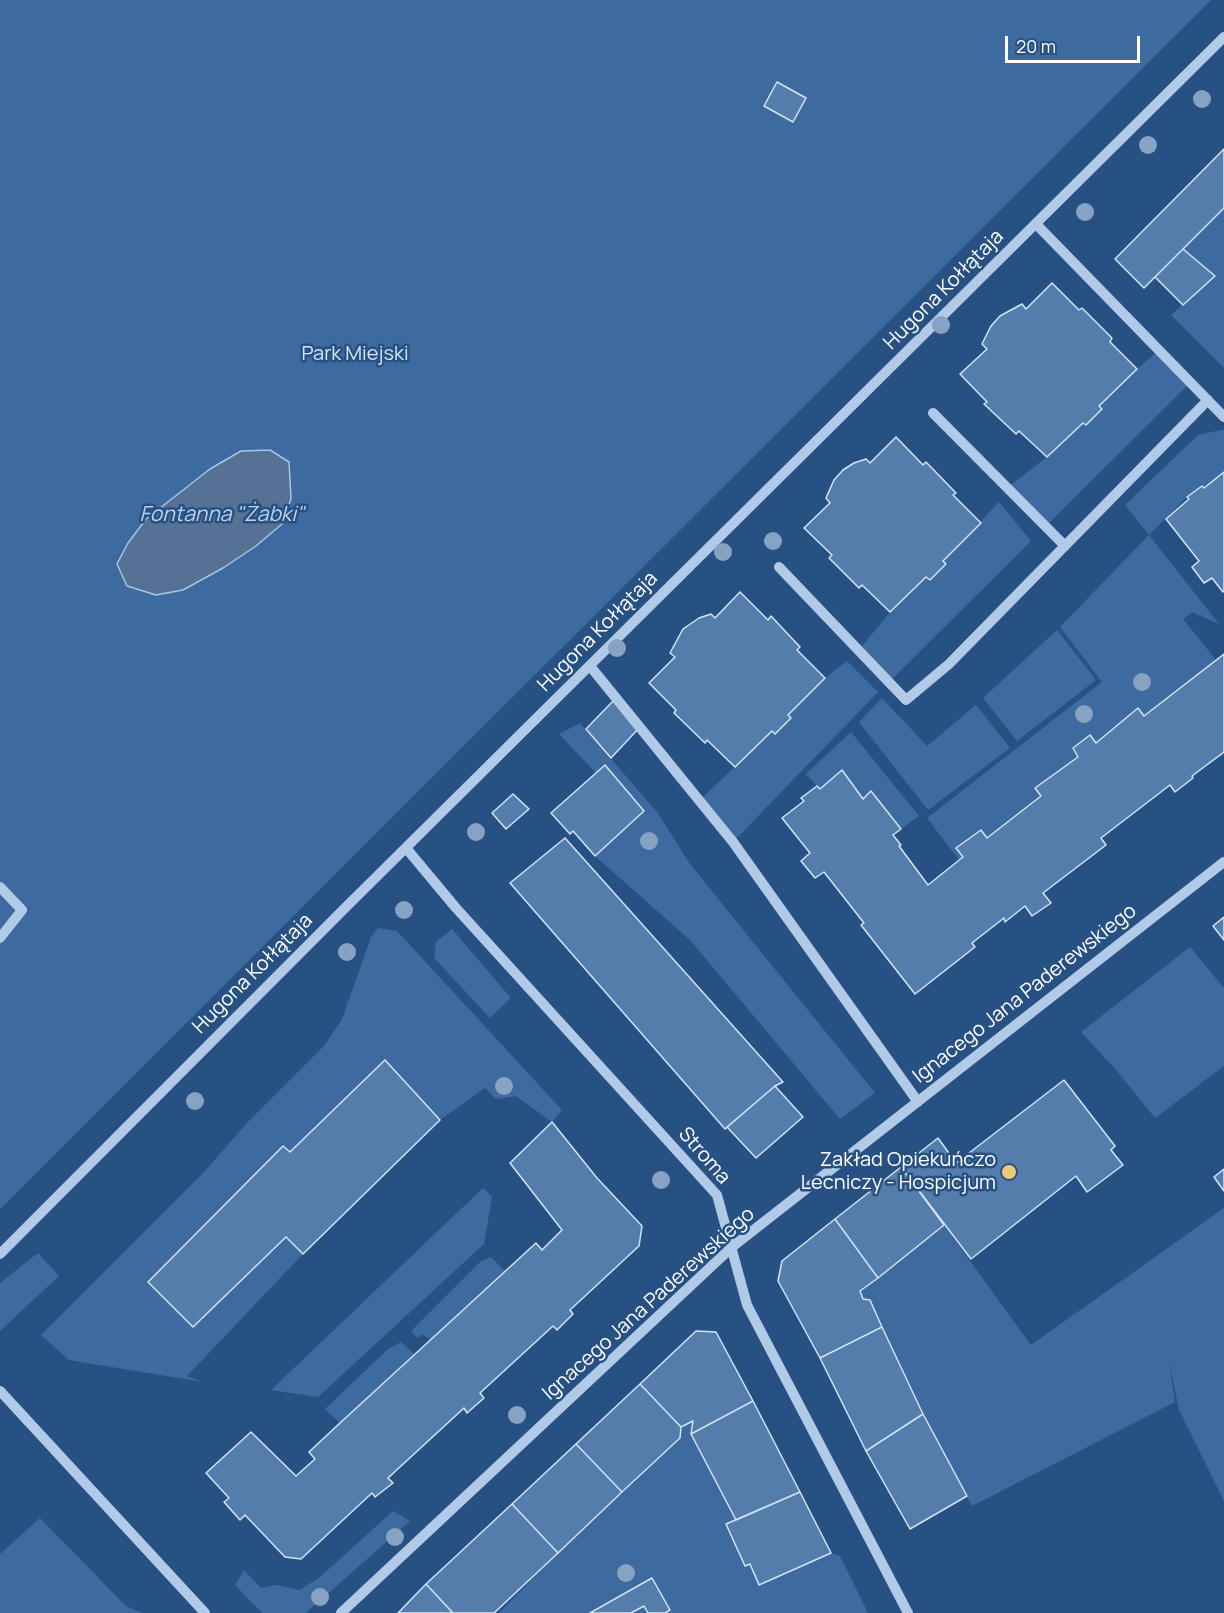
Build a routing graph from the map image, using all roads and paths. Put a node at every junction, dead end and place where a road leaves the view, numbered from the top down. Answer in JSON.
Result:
{"nodes":[{"id":1,"x":1222,"y":44,"type":"edge"},
{"id":2,"x":1036,"y":224,"type":"junction"},
{"id":3,"x":1208,"y":400,"type":"junction"},
{"id":4,"x":933,"y":413,"type":"dead end"},
{"id":5,"x":1224,"y":417,"type":"edge"},
{"id":6,"x":1065,"y":546,"type":"junction"},
{"id":7,"x":779,"y":567,"type":"dead end"},
{"id":8,"x":590,"y":666,"type":"junction"},
{"id":9,"x":406,"y":848,"type":"junction"},
{"id":10,"x":1224,"y":862,"type":"edge"},
{"id":11,"x":0,"y":887,"type":"edge"},
{"id":12,"x":0,"y":938,"type":"edge"},
{"id":13,"x":918,"y":1102,"type":"junction"},
{"id":14,"x":732,"y":1247,"type":"junction"},
{"id":15,"x":0,"y":1254,"type":"edge"},
{"id":16,"x":0,"y":1391,"type":"edge"},
{"id":17,"x":205,"y":1613,"type":"edge"},
{"id":18,"x":341,"y":1613,"type":"edge"},
{"id":19,"x":908,"y":1613,"type":"edge"}],
"edges":[{"from":1,"to":2,"type":"street","name":"Hugona Kołłątaja"},
{"from":2,"to":3,"type":"street"},
{"from":2,"to":8,"type":"street","name":"Hugona Kołłątaja"},
{"from":3,"to":5,"type":"street"},
{"from":3,"to":6,"type":"street"},
{"from":4,"to":6,"type":"street"},
{"from":6,"to":7,"type":"street"},
{"from":8,"to":9,"type":"street","name":"Hugona Kołłątaja"},
{"from":8,"to":13,"type":"street"},
{"from":9,"to":14,"type":"street","name":"Stroma"},
{"from":9,"to":15,"type":"street","name":"Hugona Kołłątaja"},
{"from":10,"to":13,"type":"street","name":"Ignacego Jana Paderewskiego"},
{"from":11,"to":12,"type":"street"},
{"from":13,"to":14,"type":"street","name":"Ignacego Jana Paderewskiego"},
{"from":14,"to":18,"type":"street","name":"Ignacego Jana Paderewskiego"},
{"from":14,"to":19,"type":"street","name":"Stroma"},
{"from":16,"to":17,"type":"street"}]}
